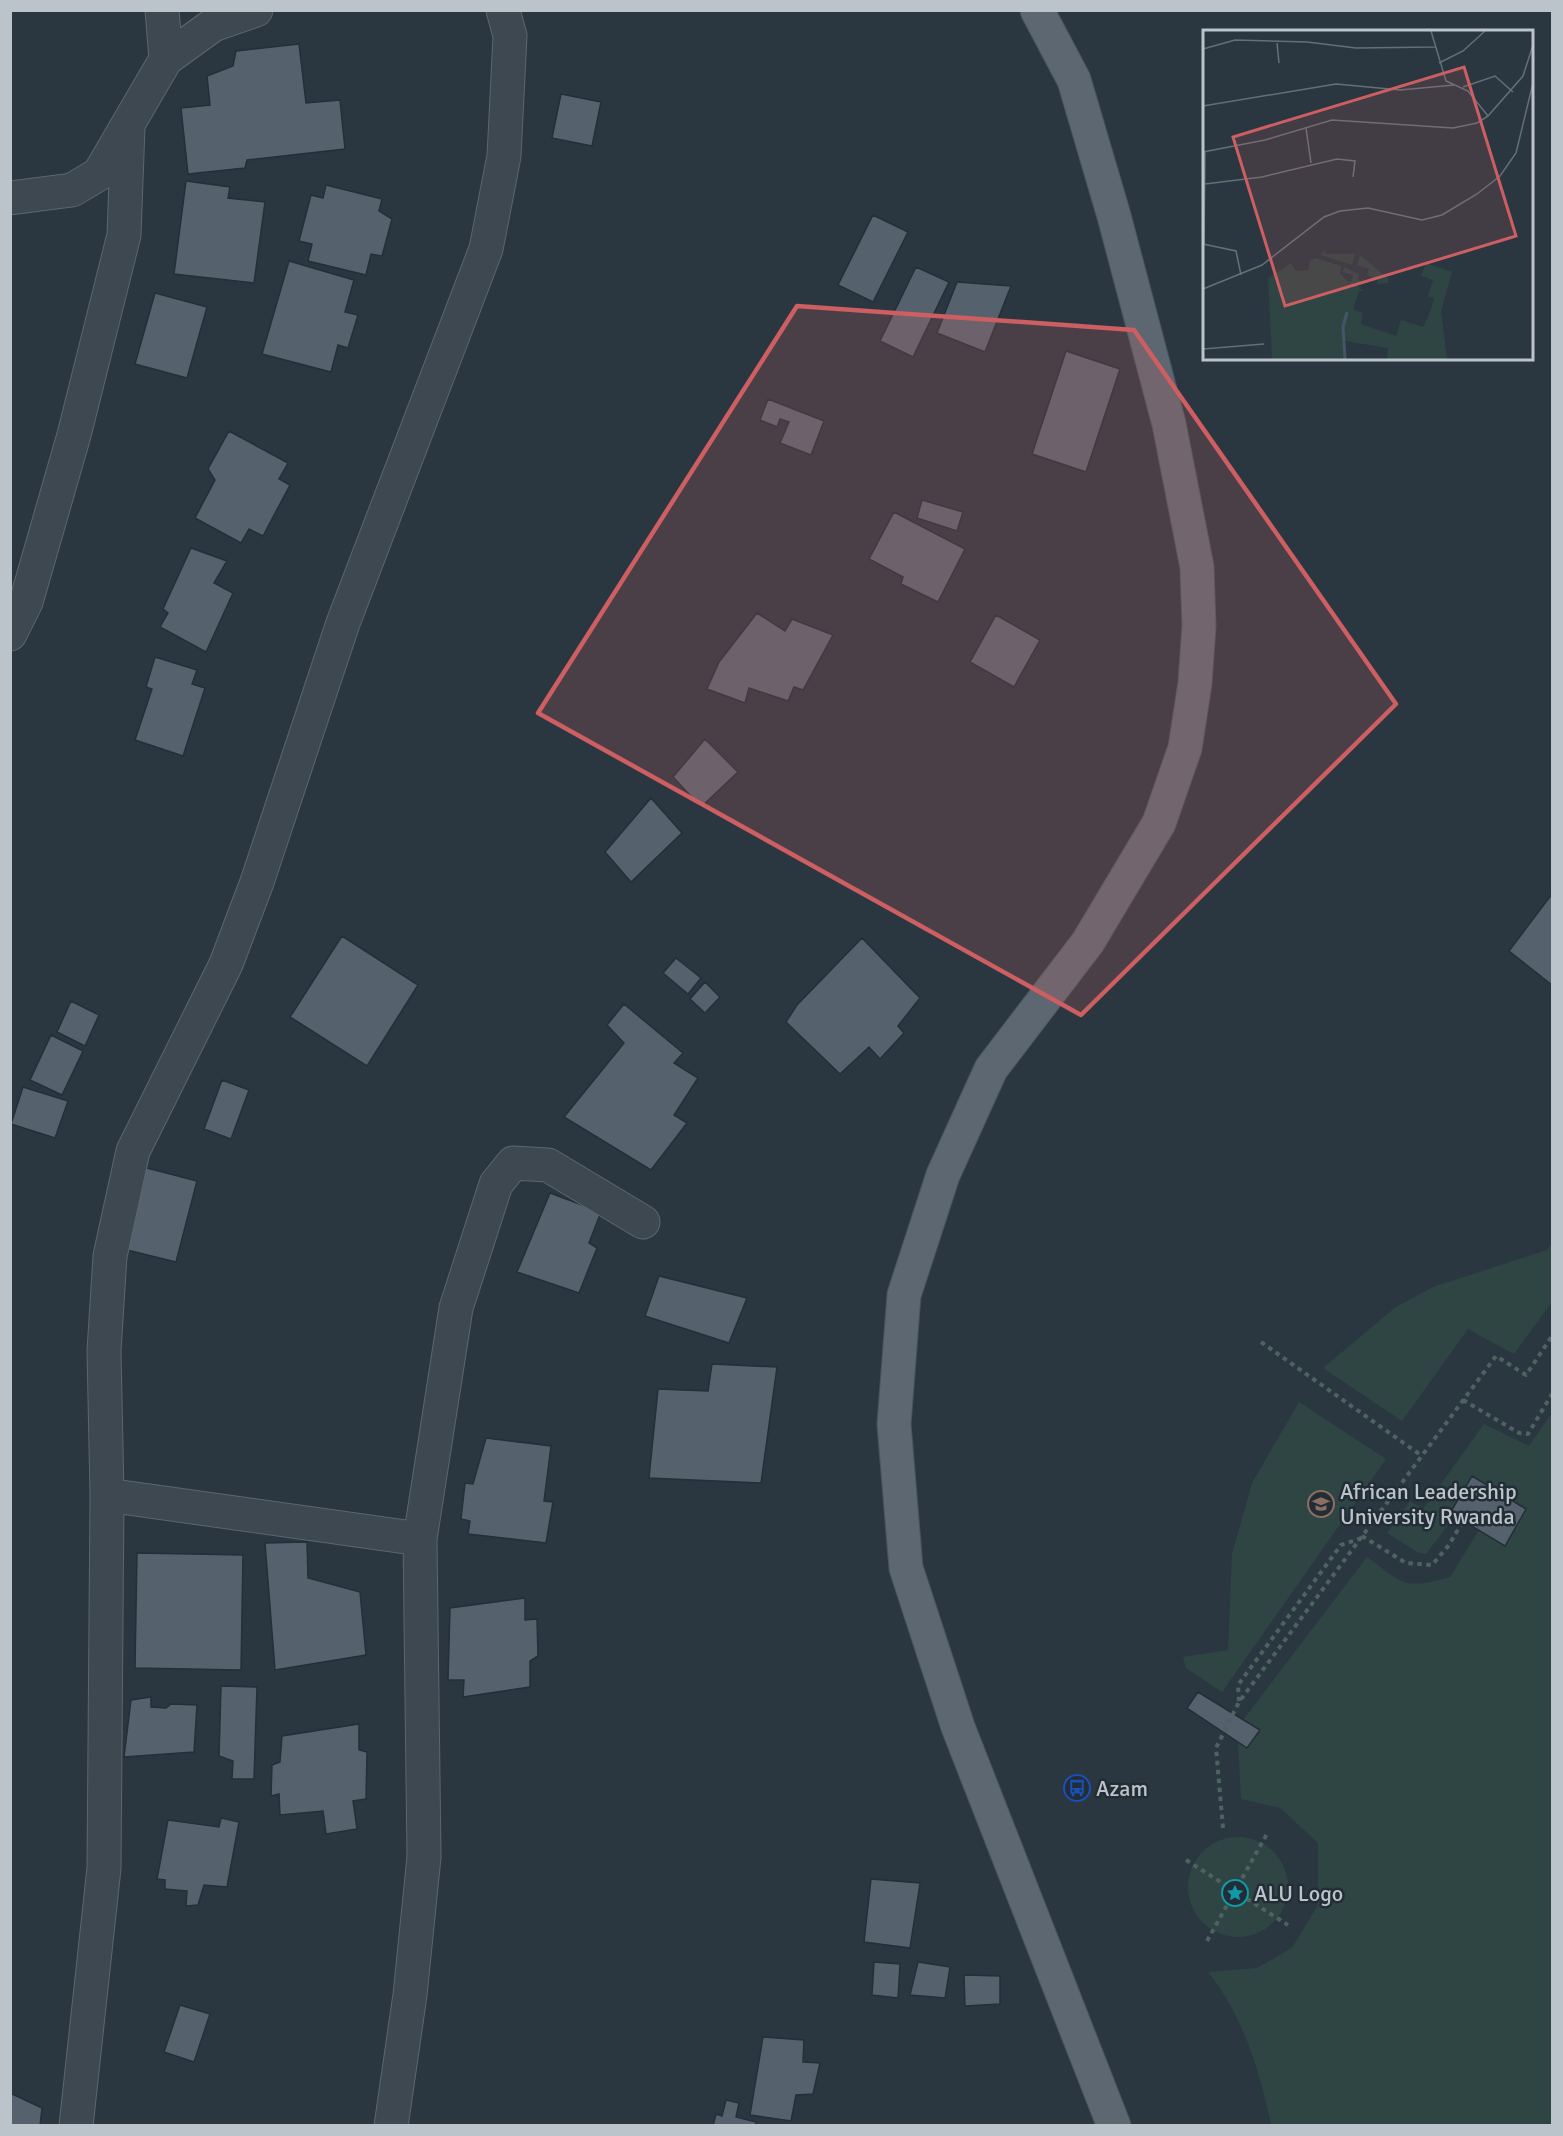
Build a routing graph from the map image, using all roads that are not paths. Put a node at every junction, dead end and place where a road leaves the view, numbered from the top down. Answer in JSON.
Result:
{"nodes":[{"id":1,"x":162,"y":10,"type":"edge"},
{"id":2,"x":256,"y":10,"type":"edge"},
{"id":3,"x":503,"y":10,"type":"edge"},
{"id":4,"x":1037,"y":10,"type":"edge"},
{"id":5,"x":166,"y":59,"type":"junction"},
{"id":6,"x":128,"y":127,"type":"junction"},
{"id":7,"x":10,"y":198,"type":"edge"},
{"id":8,"x":10,"y":634,"type":"edge"},
{"id":9,"x":643,"y":1222,"type":"dead end"},
{"id":10,"x":107,"y":1495,"type":"junction"},
{"id":11,"x":420,"y":1539,"type":"junction"},
{"id":12,"x":76,"y":2126,"type":"edge"},
{"id":13,"x":391,"y":2126,"type":"edge"},
{"id":14,"x":1114,"y":2126,"type":"edge"}],
"edges":[{"from":1,"to":5,"type":"street"},
{"from":2,"to":5,"type":"street"},
{"from":3,"to":10,"type":"street"},
{"from":4,"to":14,"type":"main road"},
{"from":5,"to":6,"type":"street"},
{"from":6,"to":7,"type":"street"},
{"from":6,"to":8,"type":"street"},
{"from":9,"to":11,"type":"street"},
{"from":10,"to":11,"type":"street"},
{"from":10,"to":12,"type":"street"},
{"from":11,"to":13,"type":"street"}]}
